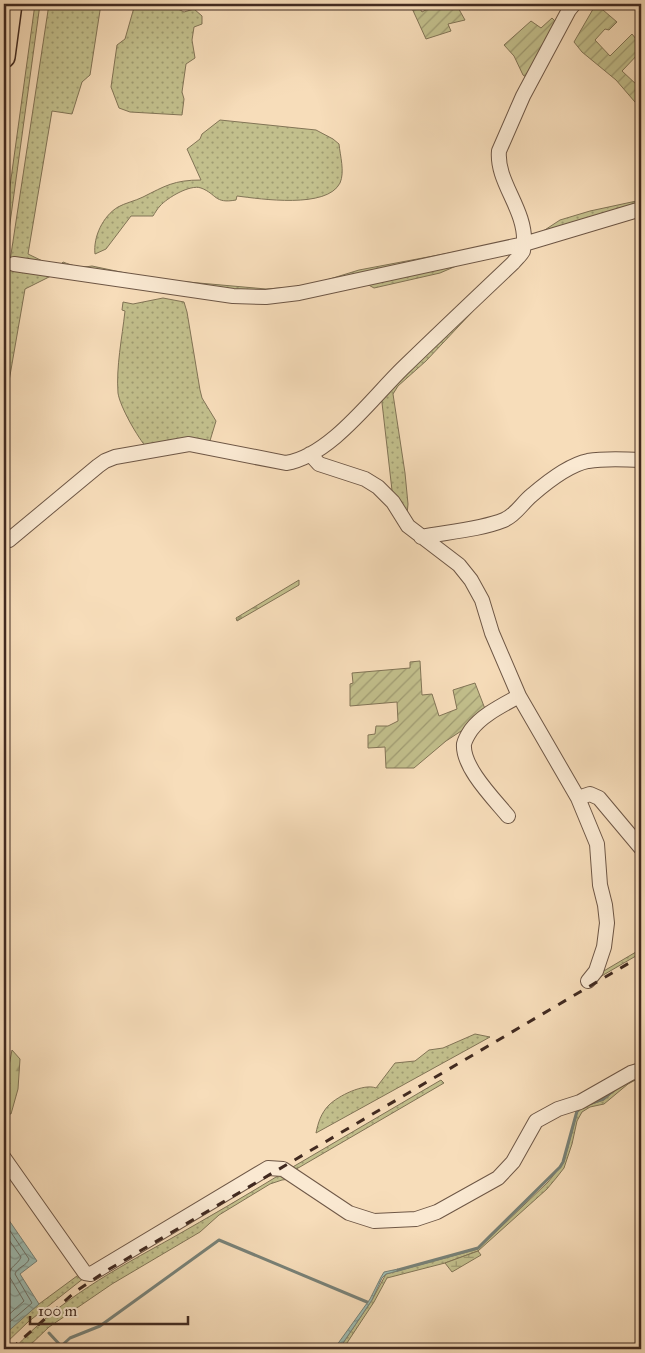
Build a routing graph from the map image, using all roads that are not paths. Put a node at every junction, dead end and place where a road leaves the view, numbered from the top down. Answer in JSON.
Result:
{"nodes":[{"id":1,"x":11,"y":4,"type":"edge"},
{"id":2,"x":574,"y":4,"type":"edge"},
{"id":3,"x":4,"y":58,"type":"edge"},
{"id":4,"x":641,"y":209,"type":"edge"},
{"id":5,"x":524,"y":244,"type":"junction"},
{"id":6,"x":14,"y":264,"type":"dead end"},
{"id":7,"x":310,"y":454,"type":"junction"},
{"id":8,"x":641,"y":460,"type":"edge"},
{"id":9,"x":421,"y":536,"type":"junction"},
{"id":10,"x":9,"y":540,"type":"dead end"},
{"id":11,"x":519,"y":696,"type":"junction"},
{"id":12,"x":578,"y":798,"type":"junction"},
{"id":13,"x":508,"y":816,"type":"dead end"},
{"id":14,"x":641,"y":848,"type":"edge"},
{"id":15,"x":588,"y":981,"type":"dead end"},
{"id":16,"x":641,"y":1070,"type":"edge"},
{"id":17,"x":4,"y":1158,"type":"edge"}],
"edges":[{"from":1,"to":3,"type":"highway"},
{"from":2,"to":5,"type":"street"},
{"from":4,"to":5,"type":"street"},
{"from":5,"to":6,"type":"street"},
{"from":5,"to":7,"type":"street"},
{"from":7,"to":9,"type":"street"},
{"from":7,"to":10,"type":"street"},
{"from":8,"to":9,"type":"street"},
{"from":9,"to":11,"type":"street"},
{"from":11,"to":12,"type":"street"},
{"from":11,"to":13,"type":"street"},
{"from":12,"to":14,"type":"street"},
{"from":12,"to":15,"type":"street"},
{"from":16,"to":17,"type":"street"}]}
